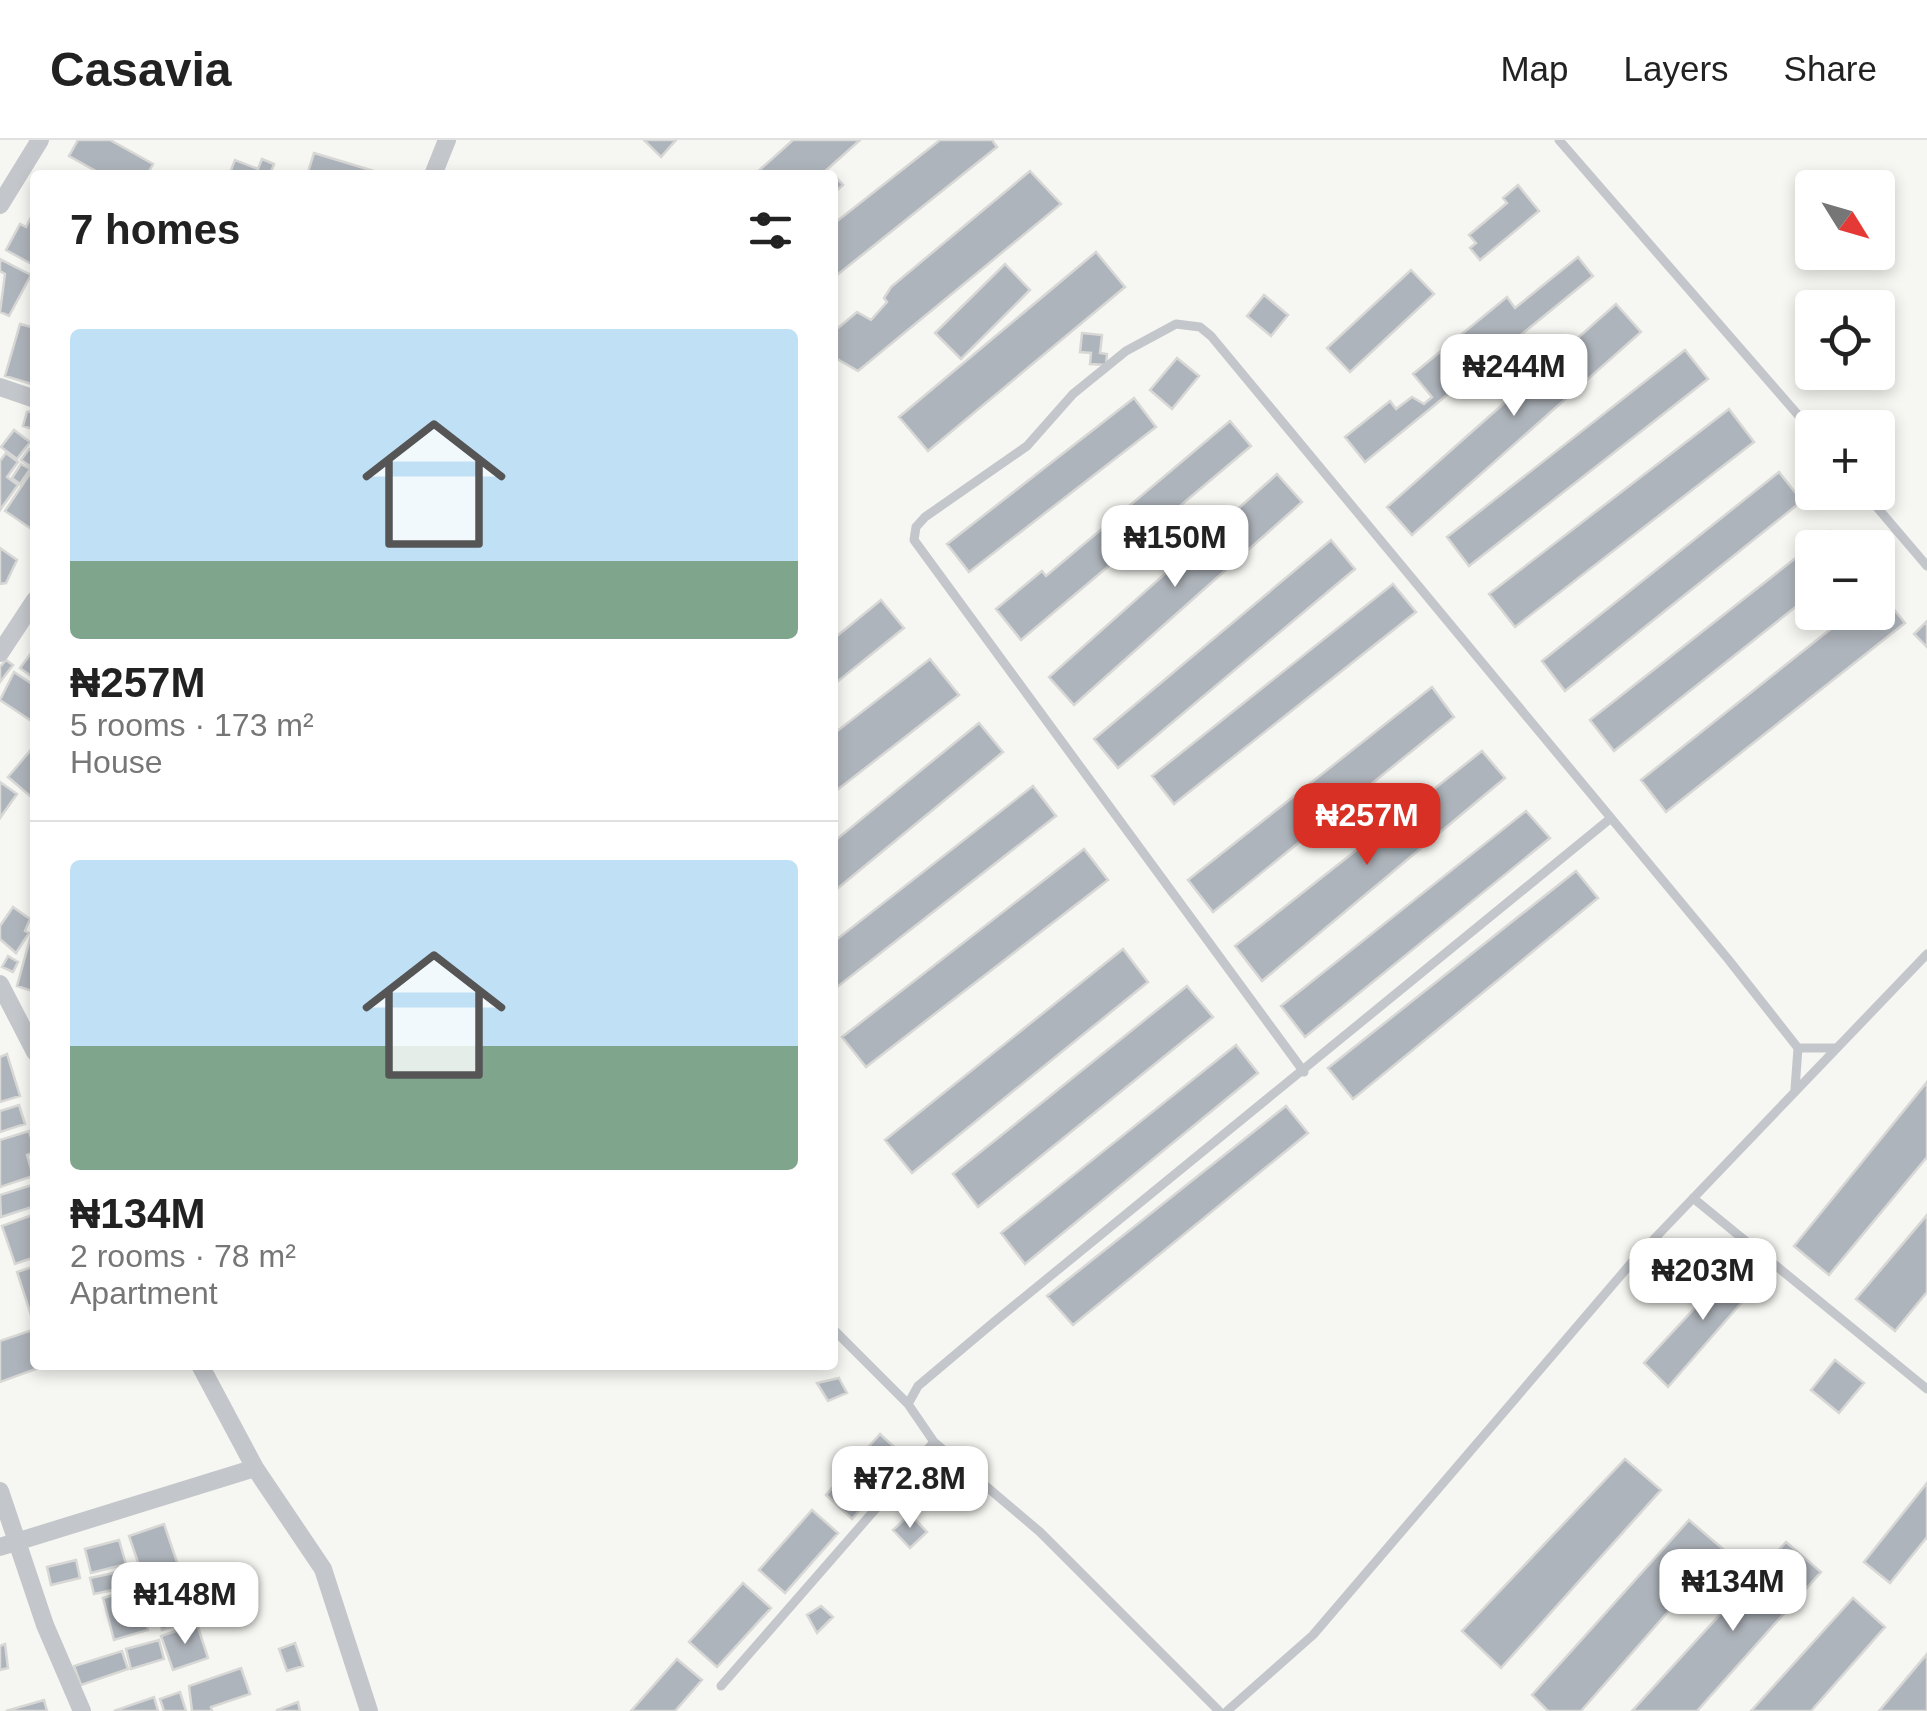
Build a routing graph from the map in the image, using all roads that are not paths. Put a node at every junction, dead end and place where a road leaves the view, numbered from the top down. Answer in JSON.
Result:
{"nodes":[{"id":1,"x":40,"y":140,"type":"edge"},
{"id":2,"x":447,"y":140,"type":"edge"},
{"id":3,"x":1559,"y":140,"type":"edge"},
{"id":4,"x":435,"y":170,"type":"edge"},
{"id":5,"x":0,"y":205,"type":"edge"},
{"id":6,"x":0,"y":388,"type":"edge"},
{"id":7,"x":30,"y":397,"type":"edge"},
{"id":8,"x":1795,"y":412,"type":"edge"},
{"id":9,"x":1879,"y":510,"type":"edge"},
{"id":10,"x":1927,"y":566,"type":"edge"},
{"id":11,"x":30,"y":608,"type":"edge"},
{"id":12,"x":0,"y":653,"type":"edge"},
{"id":13,"x":1612,"y":818,"type":"junction"},
{"id":14,"x":1927,"y":954,"type":"edge"},
{"id":15,"x":0,"y":984,"type":"edge"},
{"id":16,"x":30,"y":1042,"type":"edge"},
{"id":17,"x":1798,"y":1048,"type":"junction"},
{"id":18,"x":1836,"y":1048,"type":"junction"},
{"id":19,"x":1304,"y":1072,"type":"junction"},
{"id":20,"x":1796,"y":1089,"type":"junction"},
{"id":21,"x":1692,"y":1198,"type":"junction"},
{"id":22,"x":838,"y":1334,"type":"edge"},
{"id":23,"x":203,"y":1370,"type":"edge"},
{"id":24,"x":1927,"y":1390,"type":"edge"},
{"id":25,"x":908,"y":1404,"type":"junction"},
{"id":26,"x":934,"y":1442,"type":"junction"},
{"id":27,"x":255,"y":1468,"type":"junction"},
{"id":28,"x":0,"y":1490,"type":"edge"},
{"id":29,"x":8,"y":1545,"type":"edge"},
{"id":30,"x":722,"y":1686,"type":"dead end"},
{"id":31,"x":82,"y":1711,"type":"edge"},
{"id":32,"x":369,"y":1711,"type":"edge"},
{"id":33,"x":1219,"y":1711,"type":"edge"},
{"id":34,"x":1227,"y":1711,"type":"edge"}],
"edges":[{"from":1,"to":5,"type":"street"},
{"from":2,"to":4,"type":"street"},
{"from":3,"to":8,"type":"lane"},
{"from":6,"to":7,"type":"street"},
{"from":9,"to":10,"type":"lane"},
{"from":11,"to":12,"type":"street"},
{"from":13,"to":17,"type":"lane"},
{"from":13,"to":19,"type":"lane"},
{"from":13,"to":19,"type":"lane"},
{"from":14,"to":18,"type":"lane"},
{"from":15,"to":16,"type":"street"},
{"from":17,"to":18,"type":"lane"},
{"from":17,"to":20,"type":"lane"},
{"from":18,"to":20,"type":"lane"},
{"from":19,"to":25,"type":"lane"},
{"from":20,"to":21,"type":"lane"},
{"from":21,"to":24,"type":"lane"},
{"from":21,"to":34,"type":"lane"},
{"from":22,"to":25,"type":"lane"},
{"from":23,"to":27,"type":"street"},
{"from":25,"to":26,"type":"lane"},
{"from":26,"to":30,"type":"lane"},
{"from":26,"to":33,"type":"lane"},
{"from":27,"to":29,"type":"street"},
{"from":27,"to":32,"type":"street"},
{"from":28,"to":29,"type":"street"},
{"from":29,"to":31,"type":"street"}]}
